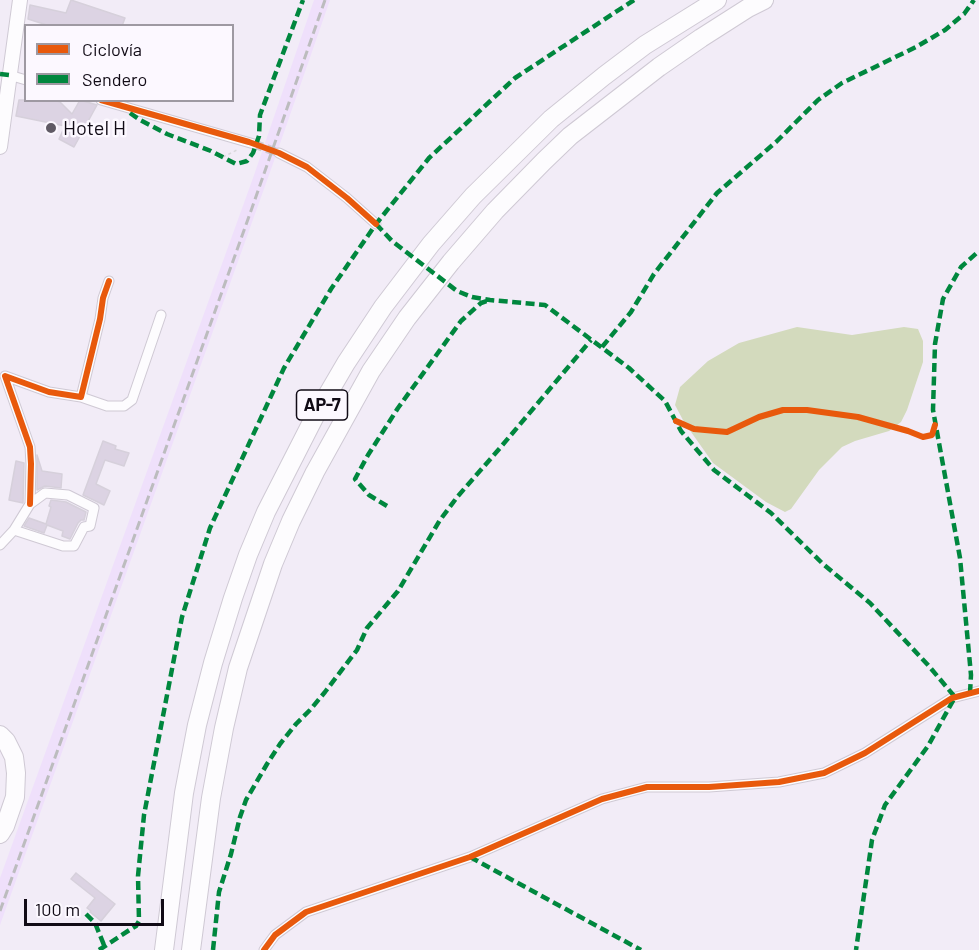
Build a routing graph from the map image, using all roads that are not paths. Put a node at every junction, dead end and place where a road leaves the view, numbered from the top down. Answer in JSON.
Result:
{"nodes":[{"id":1,"x":20,"y":0,"type":"edge"},
{"id":2,"x":717,"y":0,"type":"edge"},
{"id":3,"x":764,"y":0,"type":"edge"},
{"id":4,"x":9,"y":75,"type":"junction"},
{"id":5,"x":24,"y":79,"type":"edge"},
{"id":6,"x":108,"y":102,"type":"edge"},
{"id":7,"x":249,"y":145,"type":"tunnel mouth"},
{"id":8,"x":0,"y":147,"type":"edge"},
{"id":9,"x":279,"y":153,"type":"tunnel mouth"},
{"id":10,"x":376,"y":224,"type":"dead end"},
{"id":11,"x":109,"y":281,"type":"dead end"},
{"id":12,"x":161,"y":315,"type":"dead end"},
{"id":13,"x":81,"y":397,"type":"junction"},
{"id":14,"x":30,"y":504,"type":"junction"},
{"id":15,"x":14,"y":530,"type":"junction"},
{"id":16,"x":0,"y":545,"type":"edge"},
{"id":17,"x":979,"y":691,"type":"edge"},
{"id":18,"x":0,"y":735,"type":"edge"},
{"id":19,"x":0,"y":746,"type":"edge"},
{"id":20,"x":16,"y":773,"type":"junction"},
{"id":21,"x":0,"y":834,"type":"edge"},
{"id":22,"x":164,"y":950,"type":"edge"},
{"id":23,"x":191,"y":950,"type":"edge"},
{"id":24,"x":264,"y":950,"type":"edge"}],
"edges":[{"from":1,"to":4,"type":"main road"},
{"from":2,"to":22,"type":"highway","number":"AP-7"},
{"from":3,"to":23,"type":"highway","number":"AP-7"},
{"from":4,"to":5,"type":"street"},
{"from":4,"to":8,"type":"main road"},
{"from":6,"to":7,"type":"street"},
{"from":9,"to":10,"type":"street"},
{"from":11,"to":13,"type":"street"},
{"from":12,"to":13,"type":"street"},
{"from":13,"to":14,"type":"street"},
{"from":14,"to":15,"type":"street"},
{"from":14,"to":15,"type":"street"},
{"from":15,"to":16,"type":"street"},
{"from":17,"to":24,"type":"street"},
{"from":18,"to":20,"type":"highway"},
{"from":19,"to":20,"type":"highway"},
{"from":20,"to":21,"type":"highway"}]}
